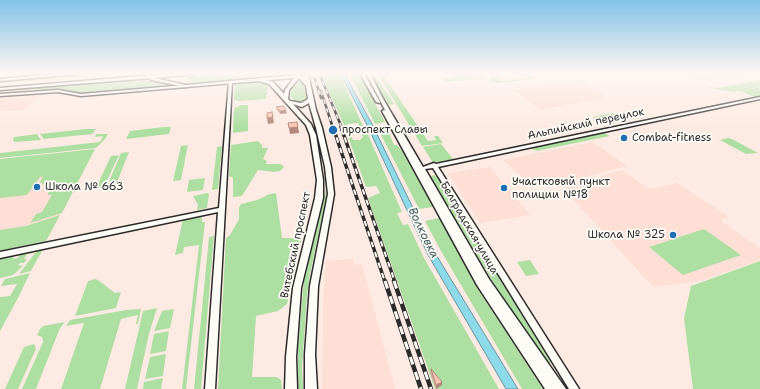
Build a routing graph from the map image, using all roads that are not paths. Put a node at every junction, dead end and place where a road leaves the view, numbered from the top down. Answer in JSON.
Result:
{"nodes":[{"id":1,"x":56,"y":91,"type":"edge"},
{"id":2,"x":59,"y":91,"type":"edge"},
{"id":3,"x":115,"y":91,"type":"edge"},
{"id":4,"x":229,"y":91,"type":"edge"},
{"id":5,"x":279,"y":91,"type":"edge"},
{"id":6,"x":287,"y":91,"type":"edge"},
{"id":7,"x":309,"y":91,"type":"edge"},
{"id":8,"x":372,"y":91,"type":"edge"},
{"id":9,"x":377,"y":91,"type":"edge"},
{"id":10,"x":0,"y":95,"type":"edge"},
{"id":11,"x":760,"y":98,"type":"edge"},
{"id":12,"x":287,"y":99,"type":"junction"},
{"id":13,"x":311,"y":100,"type":"junction"},
{"id":14,"x":434,"y":166,"type":"junction"},
{"id":15,"x":419,"y":169,"type":"junction"},
{"id":16,"x":222,"y":209,"type":"junction"},
{"id":17,"x":0,"y":254,"type":"edge"},
{"id":18,"x":210,"y":389,"type":"edge"},
{"id":19,"x":291,"y":389,"type":"edge"},
{"id":20,"x":311,"y":389,"type":"edge"},
{"id":21,"x":550,"y":389,"type":"edge"},
{"id":22,"x":561,"y":389,"type":"edge"},
{"id":23,"x":574,"y":389,"type":"edge"}],
"edges":[{"from":1,"to":10,"type":"street"},
{"from":2,"to":3,"type":"street"},
{"from":4,"to":16,"type":"street"},
{"from":5,"to":12,"type":"main road","name":"Витебский проспект"},
{"from":6,"to":12,"type":"main road"},
{"from":7,"to":13,"type":"main road"},
{"from":8,"to":15,"type":"street","name":"Белградская улица"},
{"from":9,"to":15,"type":"street","name":"Белградская улица"},
{"from":11,"to":14,"type":"street","name":"Альпийский переулок"},
{"from":12,"to":13,"type":"main road"},
{"from":12,"to":19,"type":"main road","name":"Витебский проспект"},
{"from":13,"to":20,"type":"main road"},
{"from":14,"to":15,"type":"street","name":"Альпийский переулок"},
{"from":14,"to":23,"type":"street"},
{"from":15,"to":21,"type":"street","name":"Белградская улица"},
{"from":15,"to":22,"type":"street","name":"Белградская улица"},
{"from":16,"to":17,"type":"street"},
{"from":16,"to":18,"type":"street"}]}
